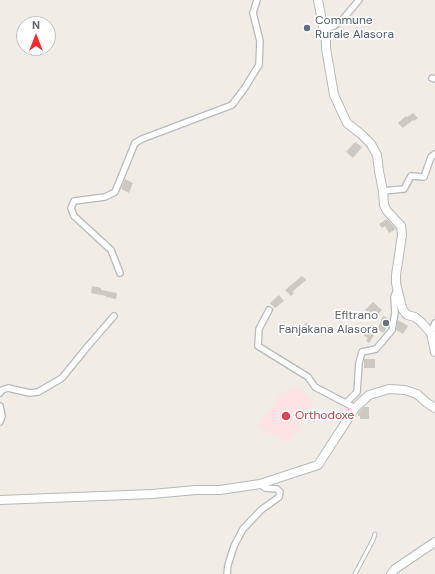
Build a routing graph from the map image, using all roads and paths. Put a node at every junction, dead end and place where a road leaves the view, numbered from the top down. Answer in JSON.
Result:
{"nodes":[{"id":1,"x":257,"y":0,"type":"edge"},
{"id":2,"x":318,"y":0,"type":"edge"},
{"id":3,"x":359,"y":0,"type":"edge"},
{"id":4,"x":324,"y":29,"type":"junction"},
{"id":5,"x":435,"y":154,"type":"edge"},
{"id":6,"x":383,"y":191,"type":"junction"},
{"id":7,"x":120,"y":273,"type":"dead end"},
{"id":8,"x":397,"y":289,"type":"junction"},
{"id":9,"x":269,"y":310,"type":"dead end"},
{"id":10,"x":114,"y":316,"type":"dead end"},
{"id":11,"x":435,"y":323,"type":"edge"},
{"id":12,"x":431,"y":333,"type":"junction"},
{"id":13,"x":435,"y":352,"type":"edge"},
{"id":14,"x":0,"y":393,"type":"edge"},
{"id":15,"x":346,"y":403,"type":"junction"},
{"id":16,"x":0,"y":406,"type":"edge"},
{"id":17,"x":355,"y":408,"type":"junction"},
{"id":18,"x":435,"y":408,"type":"edge"},
{"id":19,"x":0,"y":422,"type":"edge"},
{"id":20,"x":260,"y":484,"type":"junction"},
{"id":21,"x":0,"y":500,"type":"edge"},
{"id":22,"x":375,"y":534,"type":"dead end"},
{"id":23,"x":435,"y":542,"type":"edge"},
{"id":24,"x":228,"y":574,"type":"edge"},
{"id":25,"x":355,"y":574,"type":"edge"},
{"id":26,"x":391,"y":574,"type":"edge"}],
"edges":[{"from":1,"to":7,"type":"street"},
{"from":2,"to":4,"type":"street"},
{"from":3,"to":4,"type":"street"},
{"from":4,"to":6,"type":"street"},
{"from":5,"to":6,"type":"street"},
{"from":6,"to":8,"type":"street"},
{"from":8,"to":12,"type":"street"},
{"from":8,"to":15,"type":"street"},
{"from":9,"to":15,"type":"street"},
{"from":10,"to":14,"type":"street"},
{"from":11,"to":12,"type":"street"},
{"from":12,"to":13,"type":"street"},
{"from":15,"to":17,"type":"street"},
{"from":16,"to":19,"type":"street"},
{"from":17,"to":18,"type":"street"},
{"from":17,"to":20,"type":"street"},
{"from":20,"to":21,"type":"street"},
{"from":20,"to":24,"type":"street"},
{"from":22,"to":25,"type":"lane"},
{"from":23,"to":26,"type":"street"}]}
